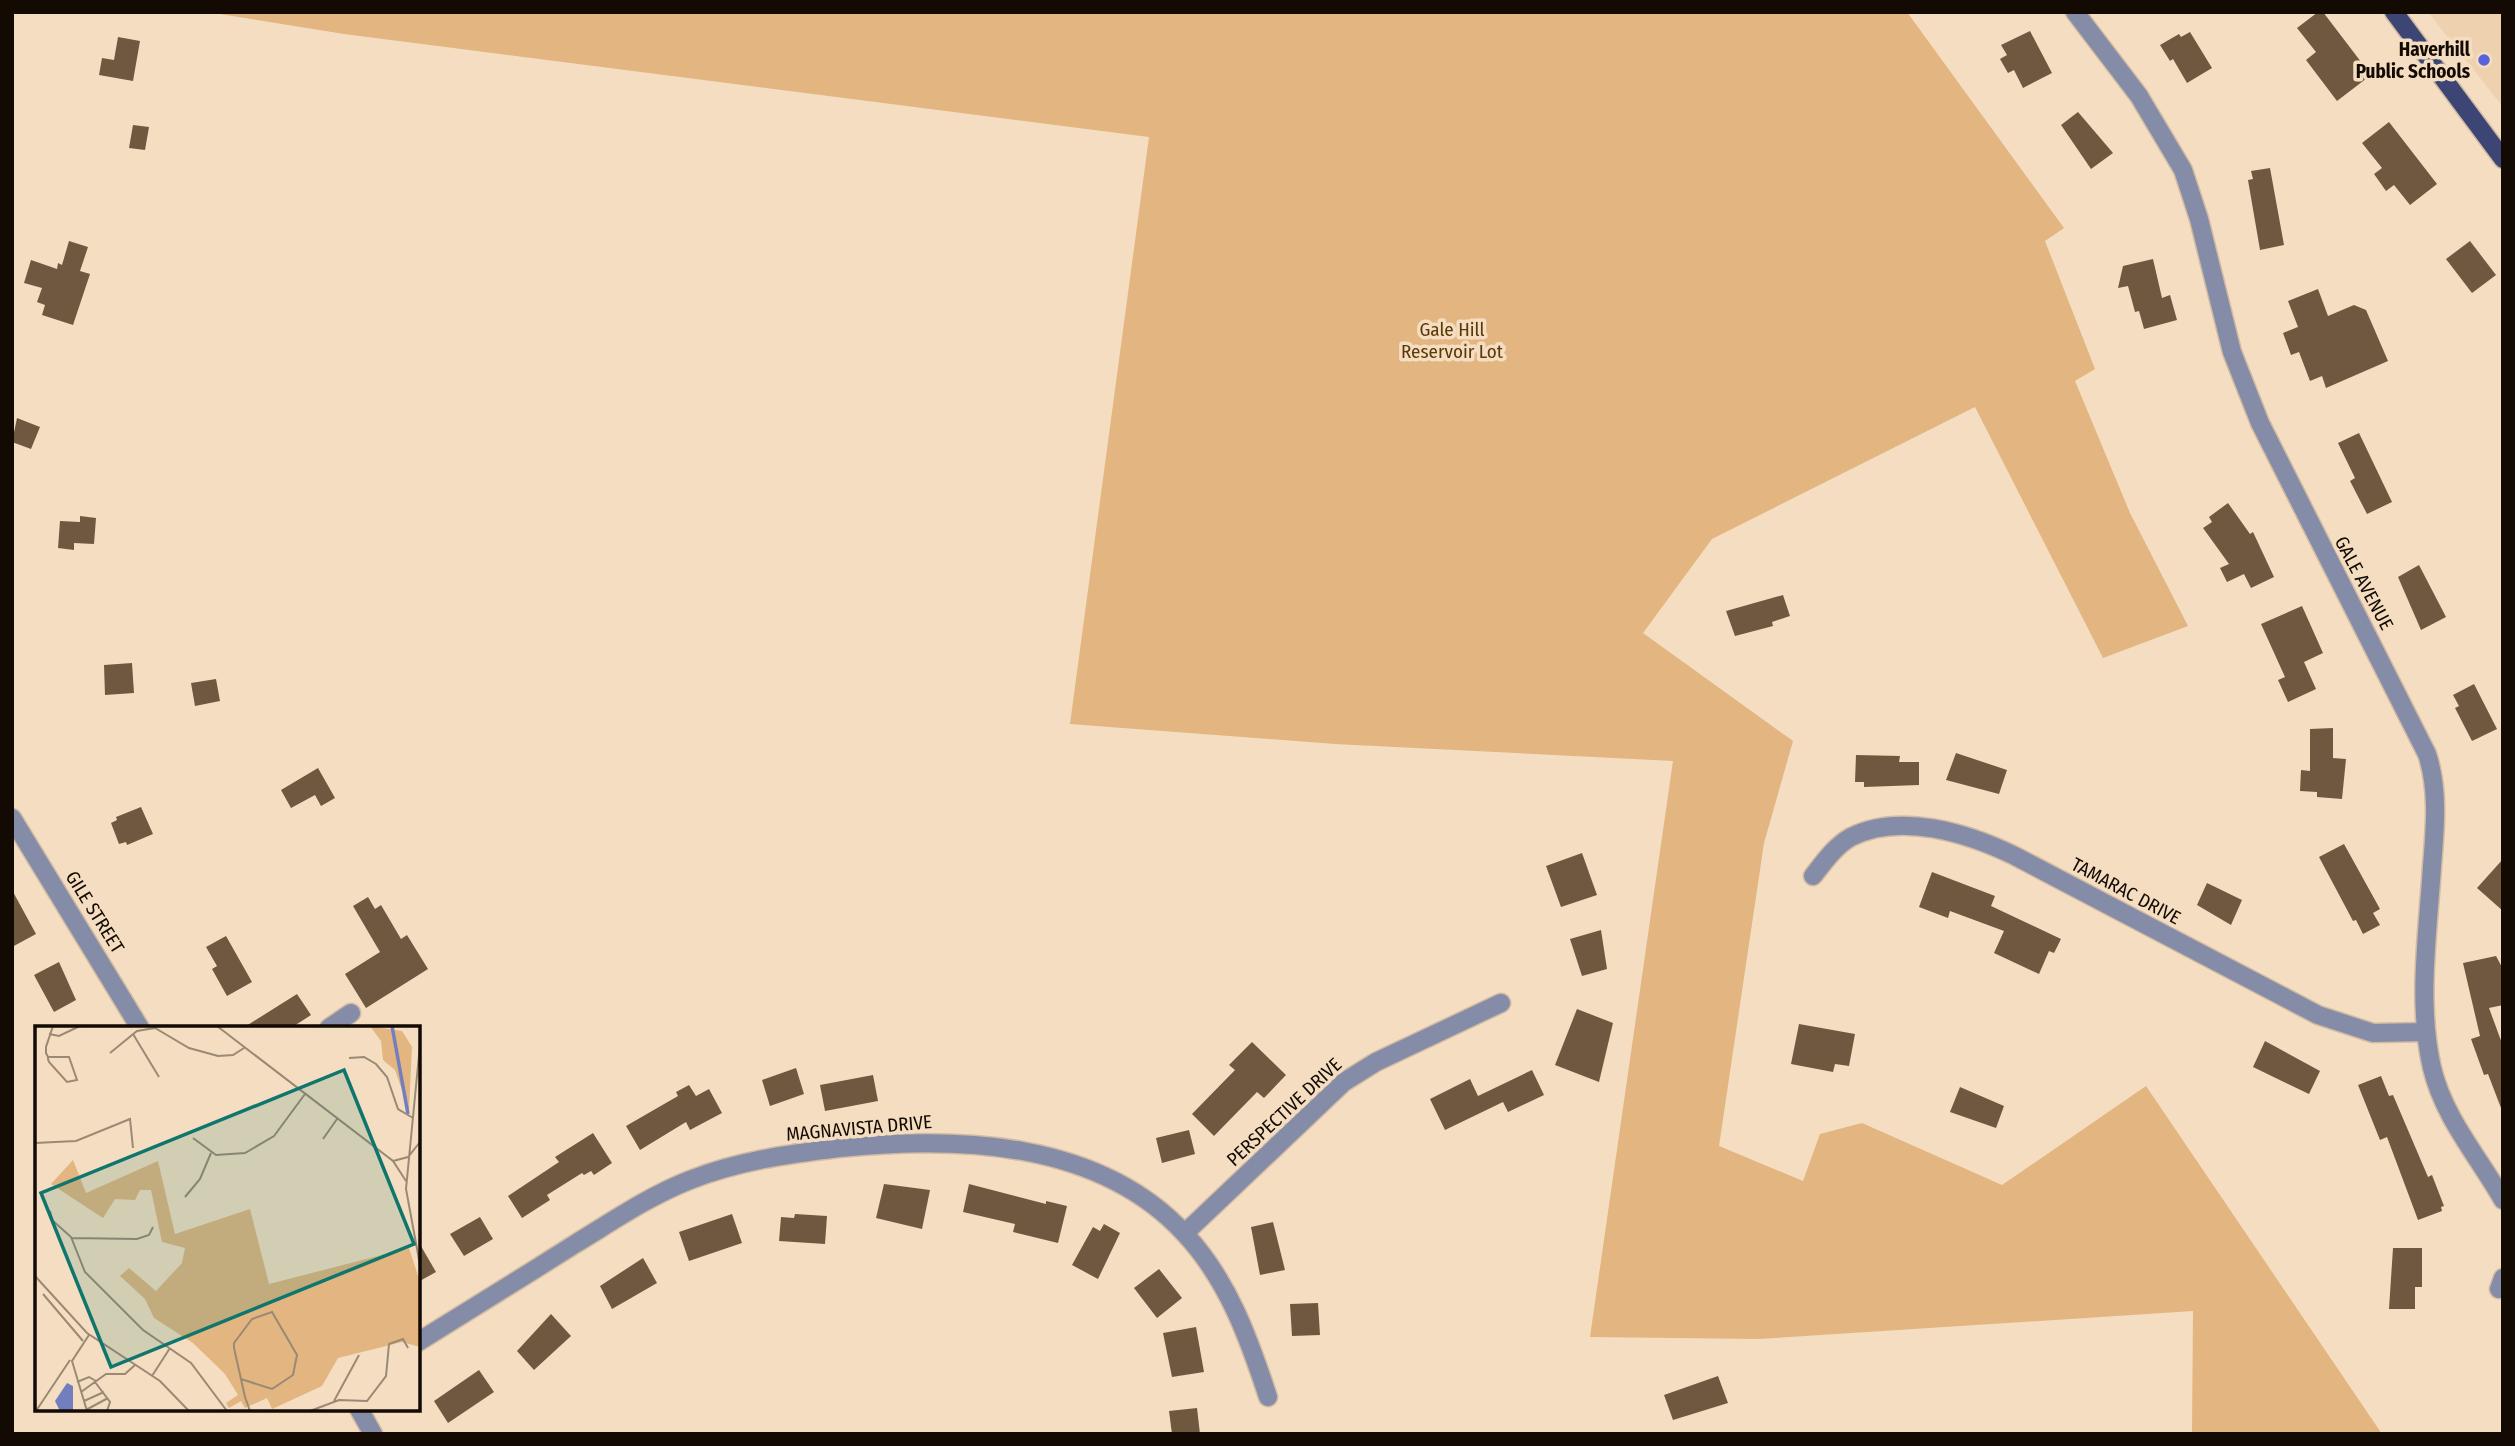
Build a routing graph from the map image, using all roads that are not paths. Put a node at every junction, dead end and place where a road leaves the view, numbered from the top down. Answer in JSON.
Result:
{"nodes":[{"id":1,"x":2075,"y":12,"type":"edge"},
{"id":2,"x":2394,"y":12,"type":"edge"},
{"id":3,"x":2503,"y":159,"type":"edge"},
{"id":4,"x":12,"y":818,"type":"edge"},
{"id":5,"x":1813,"y":876,"type":"dead end"},
{"id":6,"x":1501,"y":1003,"type":"dead end"},
{"id":7,"x":351,"y":1013,"type":"dead end"},
{"id":8,"x":140,"y":1026,"type":"edge"},
{"id":9,"x":332,"y":1026,"type":"edge"},
{"id":10,"x":2426,"y":1032,"type":"junction"},
{"id":11,"x":2503,"y":1200,"type":"edge"},
{"id":12,"x":1185,"y":1233,"type":"junction"},
{"id":13,"x":420,"y":1341,"type":"edge"},
{"id":14,"x":1268,"y":1397,"type":"dead end"},
{"id":15,"x":360,"y":1411,"type":"edge"},
{"id":16,"x":373,"y":1434,"type":"edge"}],
"edges":[{"from":1,"to":10,"type":"street","name":"GALE AVENUE"},
{"from":2,"to":3,"type":"main road"},
{"from":4,"to":8,"type":"street","name":"GILE STREET"},
{"from":5,"to":10,"type":"street","name":"TAMARAC DRIVE"},
{"from":6,"to":12,"type":"street","name":"PERSPECTIVE DRIVE"},
{"from":7,"to":9,"type":"street"},
{"from":10,"to":11,"type":"street","name":"GALE AVENUE"},
{"from":12,"to":13,"type":"street","name":"MAGNAVISTA DRIVE"},
{"from":12,"to":14,"type":"street","name":"MAGNAVISTA DRIVE"},
{"from":15,"to":16,"type":"street"}]}
